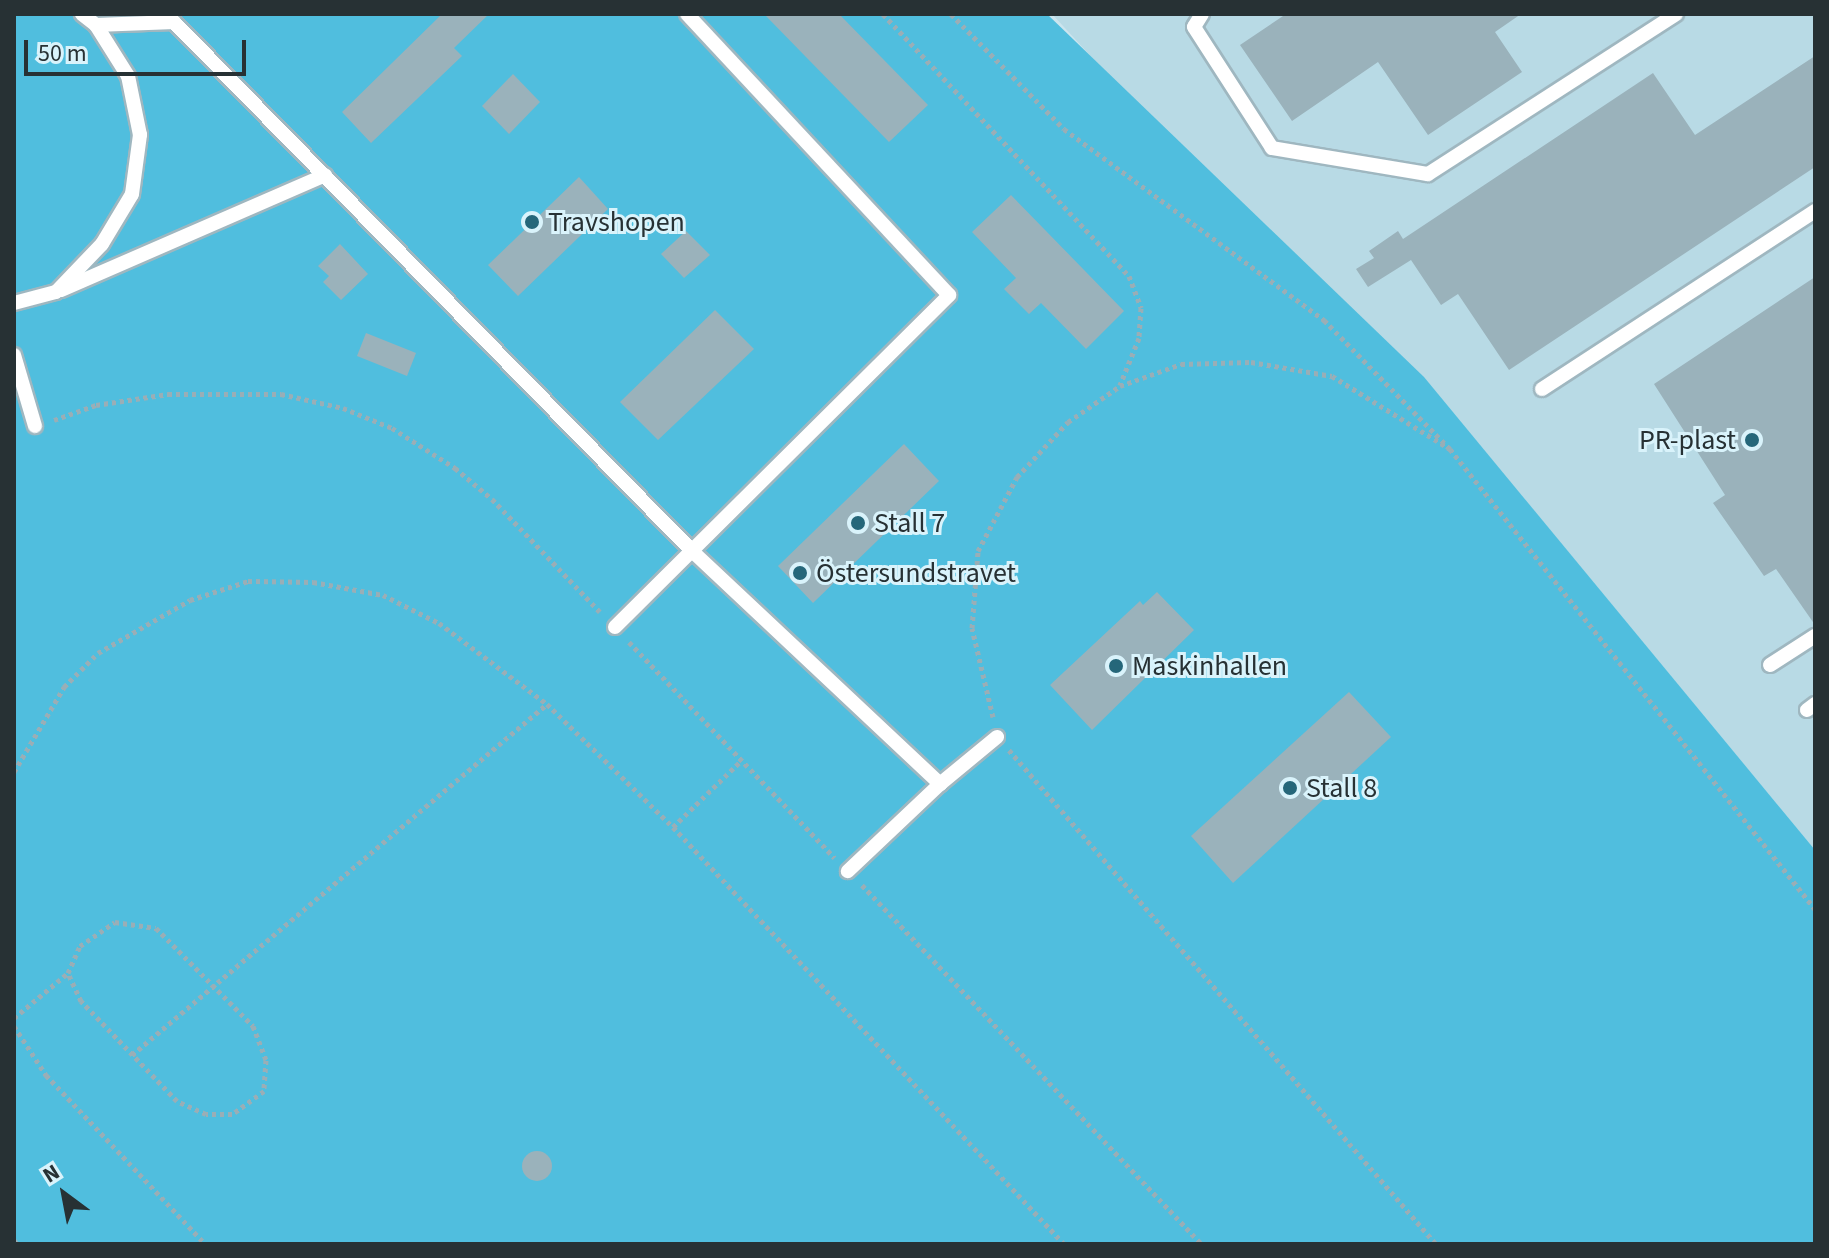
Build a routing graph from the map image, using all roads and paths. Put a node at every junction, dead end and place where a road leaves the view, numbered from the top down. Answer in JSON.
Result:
{"nodes":[{"id":1,"x":82,"y":14,"type":"edge"},
{"id":2,"x":687,"y":14,"type":"edge"},
{"id":3,"x":883,"y":14,"type":"edge"},
{"id":4,"x":951,"y":14,"type":"edge"},
{"id":5,"x":1202,"y":14,"type":"edge"},
{"id":6,"x":1676,"y":14,"type":"edge"},
{"id":7,"x":170,"y":18,"type":"edge"},
{"id":8,"x":96,"y":25,"type":"junction"},
{"id":9,"x":325,"y":175,"type":"junction"},
{"id":10,"x":1815,"y":211,"type":"edge"},
{"id":11,"x":56,"y":292,"type":"junction"},
{"id":12,"x":14,"y":303,"type":"edge"},
{"id":13,"x":14,"y":355,"type":"edge"},
{"id":14,"x":1120,"y":386,"type":"junction"},
{"id":15,"x":1542,"y":389,"type":"dead end"},
{"id":16,"x":35,"y":426,"type":"joint"},
{"id":17,"x":1450,"y":449,"type":"junction"},
{"id":18,"x":691,"y":550,"type":"junction"},
{"id":19,"x":615,"y":627,"type":"junction"},
{"id":20,"x":1815,"y":636,"type":"edge"},
{"id":21,"x":1770,"y":665,"type":"dead end"},
{"id":22,"x":547,"y":704,"type":"junction"},
{"id":23,"x":997,"y":737,"type":"junction"},
{"id":24,"x":742,"y":760,"type":"junction"},
{"id":25,"x":14,"y":772,"type":"edge"},
{"id":26,"x":940,"y":784,"type":"junction"},
{"id":27,"x":673,"y":827,"type":"junction"},
{"id":28,"x":848,"y":871,"type":"junction"},
{"id":29,"x":1815,"y":909,"type":"edge"},
{"id":30,"x":68,"y":973,"type":"junction"},
{"id":31,"x":214,"y":986,"type":"junction"},
{"id":32,"x":14,"y":1018,"type":"edge"},
{"id":33,"x":14,"y":1026,"type":"edge"},
{"id":34,"x":132,"y":1055,"type":"junction"},
{"id":35,"x":205,"y":1244,"type":"edge"},
{"id":36,"x":1064,"y":1244,"type":"edge"},
{"id":37,"x":1201,"y":1244,"type":"edge"},
{"id":38,"x":1436,"y":1244,"type":"edge"}],
"edges":[{"from":1,"to":8,"type":"lane"},
{"from":2,"to":18,"type":"lane"},
{"from":3,"to":14,"type":"path"},
{"from":4,"to":17,"type":"path"},
{"from":5,"to":6,"type":"lane"},
{"from":7,"to":8,"type":"lane"},
{"from":7,"to":9,"type":"lane"},
{"from":8,"to":11,"type":"lane"},
{"from":9,"to":11,"type":"lane"},
{"from":9,"to":18,"type":"lane"},
{"from":10,"to":15,"type":"lane"},
{"from":11,"to":12,"type":"lane"},
{"from":13,"to":16,"type":"lane"},
{"from":14,"to":17,"type":"path"},
{"from":14,"to":23,"type":"path"},
{"from":16,"to":19,"type":"path"},
{"from":17,"to":29,"type":"path"},
{"from":18,"to":19,"type":"lane"},
{"from":18,"to":26,"type":"lane"},
{"from":19,"to":24,"type":"path"},
{"from":20,"to":21,"type":"lane"},
{"from":22,"to":25,"type":"path"},
{"from":22,"to":27,"type":"path"},
{"from":22,"to":31,"type":"path"},
{"from":23,"to":26,"type":"lane"},
{"from":23,"to":38,"type":"path"},
{"from":24,"to":27,"type":"path"},
{"from":24,"to":28,"type":"path"},
{"from":26,"to":28,"type":"lane"},
{"from":27,"to":36,"type":"path"},
{"from":28,"to":37,"type":"path"},
{"from":30,"to":31,"type":"path"},
{"from":30,"to":32,"type":"path"},
{"from":30,"to":34,"type":"path"},
{"from":31,"to":34,"type":"path"},
{"from":31,"to":34,"type":"path"},
{"from":33,"to":35,"type":"path"}]}
